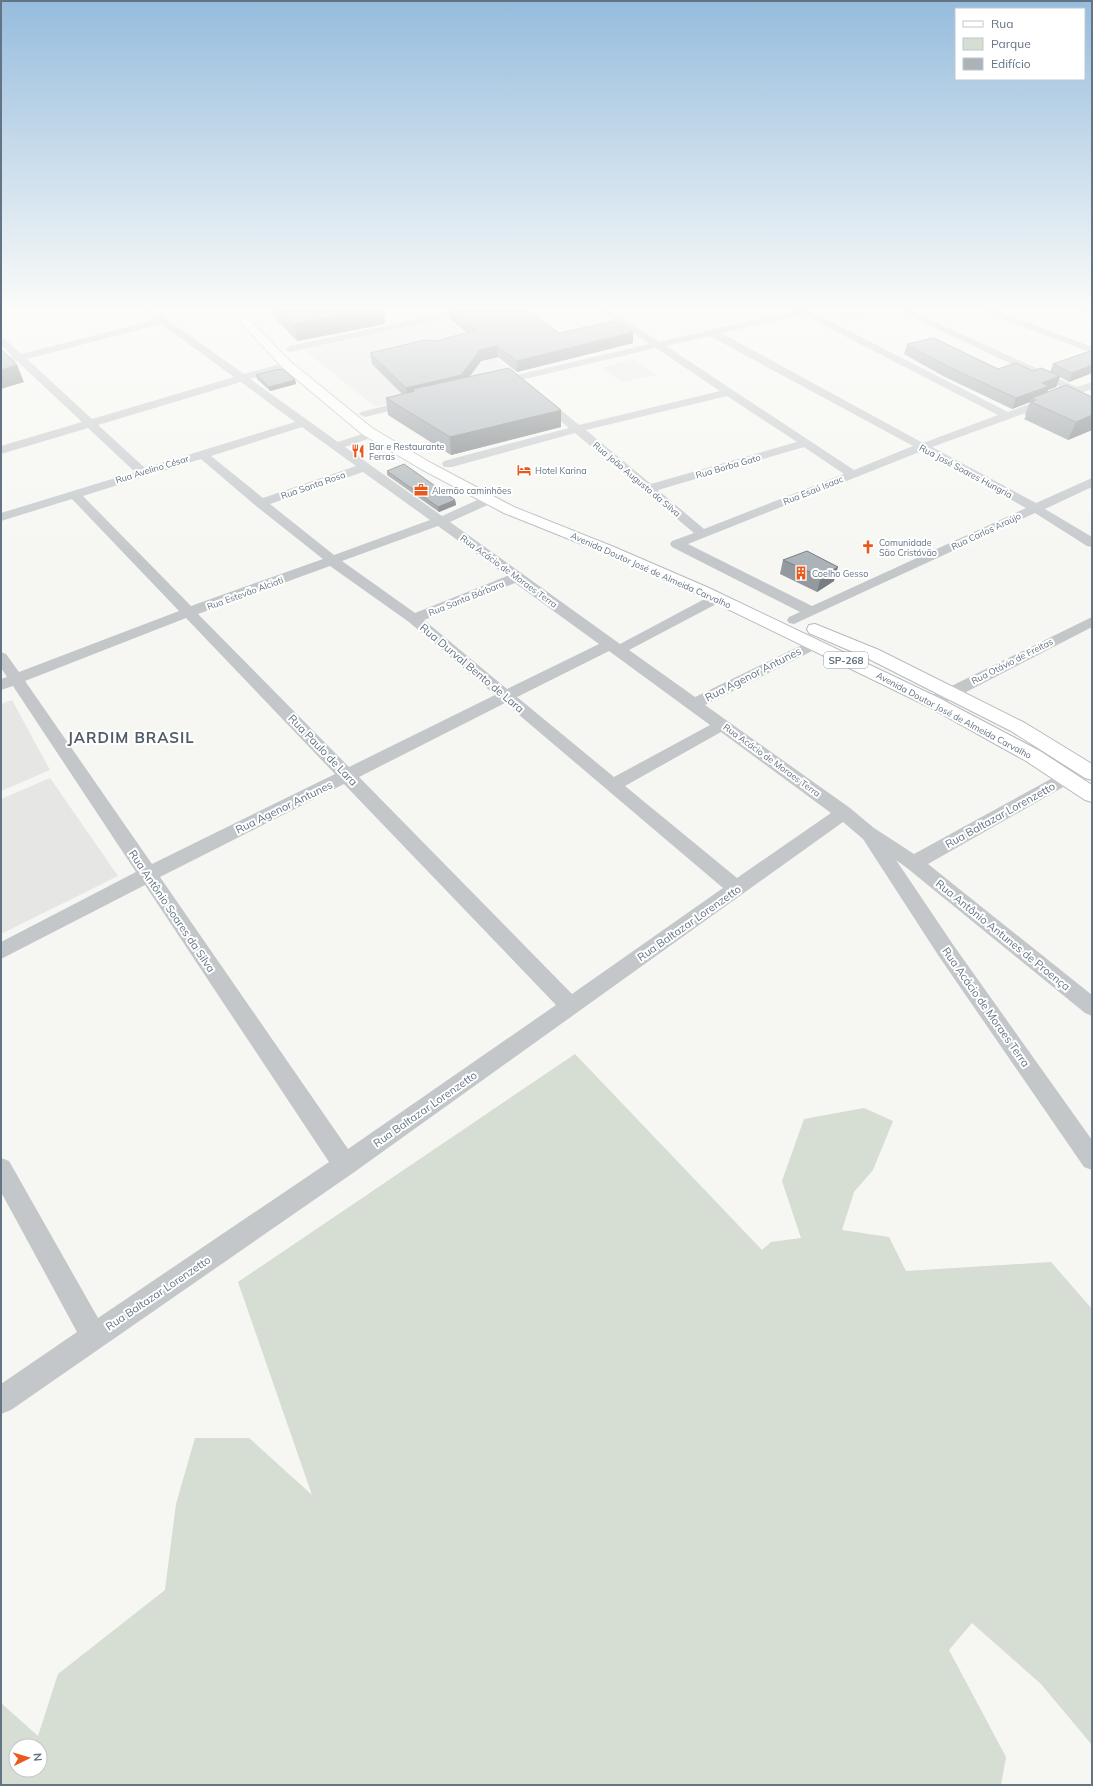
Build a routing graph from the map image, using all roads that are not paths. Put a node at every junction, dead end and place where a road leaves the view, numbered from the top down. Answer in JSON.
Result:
{"nodes":[{"id":1,"x":58,"y":394,"type":"edge"},
{"id":2,"x":191,"y":394,"type":"edge"},
{"id":3,"x":264,"y":394,"type":"edge"},
{"id":4,"x":323,"y":394,"type":"edge"},
{"id":5,"x":340,"y":394,"type":"edge"},
{"id":6,"x":535,"y":394,"type":"edge"},
{"id":7,"x":719,"y":394,"type":"edge"},
{"id":8,"x":733,"y":394,"type":"edge"},
{"id":9,"x":825,"y":394,"type":"edge"},
{"id":10,"x":966,"y":394,"type":"edge"},
{"id":11,"x":1066,"y":394,"type":"edge"},
{"id":12,"x":422,"y":400,"type":"edge"},
{"id":13,"x":365,"y":414,"type":"junction"},
{"id":14,"x":1006,"y":415,"type":"junction"},
{"id":15,"x":304,"y":423,"type":"junction"},
{"id":16,"x":90,"y":424,"type":"junction"},
{"id":17,"x":576,"y":429,"type":"junction"},
{"id":18,"x":372,"y":434,"type":"junction"},
{"id":19,"x":806,"y":443,"type":"junction"},
{"id":20,"x":337,"y":446,"type":"junction"},
{"id":21,"x":922,"y":447,"type":"junction"},
{"id":22,"x":1,"y":450,"type":"edge"},
{"id":23,"x":202,"y":454,"type":"junction"},
{"id":24,"x":448,"y":464,"type":"junction"},
{"id":25,"x":366,"y":467,"type":"junction"},
{"id":26,"x":142,"y":472,"type":"junction"},
{"id":27,"x":853,"y":474,"type":"junction"},
{"id":28,"x":1092,"y":482,"type":"edge"},
{"id":29,"x":649,"y":489,"type":"junction"},
{"id":30,"x":74,"y":494,"type":"junction"},
{"id":31,"x":488,"y":500,"type":"junction"},
{"id":32,"x":260,"y":503,"type":"junction"},
{"id":33,"x":1035,"y":508,"type":"junction"},
{"id":34,"x":1,"y":517,"type":"edge"},
{"id":35,"x":441,"y":521,"type":"junction"},
{"id":36,"x":703,"y":534,"type":"junction"},
{"id":37,"x":1092,"y":543,"type":"edge"},
{"id":38,"x":333,"y":561,"type":"junction"},
{"id":39,"x":517,"y":577,"type":"junction"},
{"id":40,"x":717,"y":598,"type":"junction"},
{"id":41,"x":189,"y":612,"type":"junction"},
{"id":42,"x":812,"y":612,"type":"junction"},
{"id":43,"x":414,"y":619,"type":"junction"},
{"id":44,"x":794,"y":620,"type":"junction"},
{"id":45,"x":1092,"y":621,"type":"edge"},
{"id":46,"x":813,"y":645,"type":"junction"},
{"id":47,"x":615,"y":647,"type":"junction"},
{"id":48,"x":1,"y":657,"type":"edge"},
{"id":49,"x":8,"y":682,"type":"edge"},
{"id":50,"x":950,"y":692,"type":"junction"},
{"id":51,"x":507,"y":697,"type":"junction"},
{"id":52,"x":933,"y":702,"type":"junction"},
{"id":53,"x":694,"y":704,"type":"junction"},
{"id":54,"x":722,"y":725,"type":"junction"},
{"id":55,"x":1092,"y":773,"type":"edge"},
{"id":56,"x":348,"y":776,"type":"junction"},
{"id":57,"x":1066,"y":778,"type":"junction"},
{"id":58,"x":613,"y":785,"type":"junction"},
{"id":59,"x":1092,"y":795,"type":"edge"},
{"id":60,"x":844,"y":813,"type":"junction"},
{"id":61,"x":868,"y":833,"type":"junction"},
{"id":62,"x":914,"y":863,"type":"junction"},
{"id":63,"x":147,"y":875,"type":"junction"},
{"id":64,"x":737,"y":889,"type":"junction"},
{"id":65,"x":1,"y":951,"type":"edge"},
{"id":66,"x":572,"y":1007,"type":"junction"},
{"id":67,"x":1092,"y":1007,"type":"edge"},
{"id":68,"x":1092,"y":1159,"type":"edge"},
{"id":69,"x":345,"y":1165,"type":"junction"},
{"id":70,"x":1,"y":1169,"type":"edge"},
{"id":71,"x":94,"y":1336,"type":"junction"},
{"id":72,"x":1,"y":1400,"type":"edge"}],
"edges":[{"from":1,"to":16,"type":"street"},
{"from":2,"to":16,"type":"street"},
{"from":3,"to":15,"type":"street","name":"Rua Acácio de Moraes Terra"},
{"from":4,"to":18,"type":"main road","name":"Avenida Doutor José de Almeida Carvalho","number":"SP-268"},
{"from":5,"to":13,"type":"main road","name":"Avenida Doutor José de Almeida Carvalho","number":"SP-268"},
{"from":6,"to":17,"type":"street","name":"Rua João Augusto da Silva"},
{"from":7,"to":17,"type":"street"},
{"from":8,"to":19,"type":"street"},
{"from":9,"to":21,"type":"street","name":"Rua José Soares Hungria"},
{"from":10,"to":14,"type":"street"},
{"from":11,"to":14,"type":"street","name":"Rua Esaú Isaac"},
{"from":12,"to":13,"type":"street"},
{"from":13,"to":24,"type":"main road","name":"Avenida Doutor José de Almeida Carvalho","number":"SP-268"},
{"from":14,"to":21,"type":"street","name":"Rua Esaú Isaac"},
{"from":15,"to":20,"type":"street","name":"Rua Acácio de Moraes Terra"},
{"from":15,"to":23,"type":"street","name":"Rua Avelino César"},
{"from":16,"to":22,"type":"street"},
{"from":16,"to":26,"type":"street"},
{"from":17,"to":24,"type":"street"},
{"from":17,"to":29,"type":"street","name":"Rua João Augusto da Silva"},
{"from":18,"to":20,"type":"street"},
{"from":18,"to":31,"type":"main road","name":"Avenida Doutor José de Almeida Carvalho","number":"SP-268"},
{"from":19,"to":27,"type":"street"},
{"from":19,"to":29,"type":"street","name":"Rua Borba Gato"},
{"from":20,"to":25,"type":"street","name":"Rua Acácio de Moraes Terra"},
{"from":21,"to":27,"type":"street","name":"Rua Esaú Isaac"},
{"from":21,"to":33,"type":"street","name":"Rua José Soares Hungria"},
{"from":23,"to":26,"type":"street","name":"Rua Avelino César"},
{"from":23,"to":32,"type":"street","name":"Rua Durval Bento de Lara"},
{"from":24,"to":44,"type":"main road","name":"Avenida Doutor José de Almeida Carvalho","number":"SP-268"},
{"from":25,"to":32,"type":"street","name":"Rua Santa Rosa"},
{"from":25,"to":35,"type":"street","name":"Rua Acácio de Moraes Terra"},
{"from":26,"to":30,"type":"street","name":"Rua Avelino César"},
{"from":27,"to":36,"type":"street","name":"Rua Esaú Isaac"},
{"from":28,"to":33,"type":"street","name":"Rua Carlos Araújo"},
{"from":29,"to":36,"type":"street","name":"Rua João Augusto da Silva"},
{"from":30,"to":34,"type":"street","name":"Rua Avelino César"},
{"from":30,"to":41,"type":"street","name":"Rua Paulo de Lara"},
{"from":31,"to":35,"type":"street","name":"Rua Estevão Alciati"},
{"from":31,"to":40,"type":"main road","name":"Avenida Doutor José de Almeida Carvalho","number":"SP-268"},
{"from":32,"to":38,"type":"street","name":"Rua Durval Bento de Lara"},
{"from":33,"to":37,"type":"street","name":"Rua José Soares Hungria"},
{"from":33,"to":42,"type":"street","name":"Rua Carlos Araújo"},
{"from":35,"to":38,"type":"street","name":"Rua Estevão Alciati"},
{"from":35,"to":39,"type":"street","name":"Rua Acácio de Moraes Terra"},
{"from":36,"to":42,"type":"street","name":"Rua Esaú Isaac"},
{"from":38,"to":41,"type":"street","name":"Rua Estevão Alciati"},
{"from":38,"to":43,"type":"street","name":"Rua Durval Bento de Lara"},
{"from":39,"to":43,"type":"street","name":"Rua Santa Bárbara"},
{"from":39,"to":47,"type":"street","name":"Rua Acácio de Moraes Terra"},
{"from":40,"to":46,"type":"main road","name":"Avenida Doutor José de Almeida Carvalho","number":"SP-268"},
{"from":40,"to":47,"type":"street","name":"Rua Agenor Antunes"},
{"from":41,"to":49,"type":"street","name":"Rua Estevão Alciati"},
{"from":41,"to":56,"type":"street","name":"Rua Paulo de Lara"},
{"from":42,"to":44,"type":"street","name":"Rua Carlos Araújo"},
{"from":43,"to":51,"type":"street","name":"Rua Durval Bento de Lara"},
{"from":44,"to":50,"type":"main road","name":"Avenida Doutor José de Almeida Carvalho","number":"SP-268"},
{"from":45,"to":50,"type":"street","name":"Rua Otávio de Freitas"},
{"from":46,"to":52,"type":"main road","name":"Avenida Doutor José de Almeida Carvalho","number":"SP-268"},
{"from":46,"to":53,"type":"street","name":"Rua Agenor Antunes"},
{"from":47,"to":51,"type":"street","name":"Rua Agenor Antunes"},
{"from":47,"to":53,"type":"street","name":"Rua Acácio de Moraes Terra"},
{"from":48,"to":49,"type":"street","name":"Rua Antônio Soares da Silva"},
{"from":49,"to":63,"type":"street","name":"Rua Antônio Soares da Silva"},
{"from":50,"to":52,"type":"street","name":"Rua Otávio de Freitas"},
{"from":50,"to":55,"type":"main road","name":"Avenida Doutor José de Almeida Carvalho","number":"SP-268"},
{"from":51,"to":56,"type":"street","name":"Rua Agenor Antunes"},
{"from":51,"to":58,"type":"street","name":"Rua Durval Bento de Lara"},
{"from":52,"to":57,"type":"main road","name":"Avenida Doutor José de Almeida Carvalho","number":"SP-268"},
{"from":53,"to":54,"type":"street","name":"Rua Acácio de Moraes Terra"},
{"from":54,"to":58,"type":"street"},
{"from":54,"to":60,"type":"street","name":"Rua Acácio de Moraes Terra"},
{"from":56,"to":63,"type":"street","name":"Rua Agenor Antunes"},
{"from":56,"to":66,"type":"street","name":"Rua Paulo de Lara"},
{"from":57,"to":59,"type":"main road","name":"Avenida Doutor José de Almeida Carvalho","number":"SP-268"},
{"from":57,"to":62,"type":"street","name":"Rua Baltazar Lorenzetto"},
{"from":58,"to":64,"type":"street","name":"Rua Durval Bento de Lara"},
{"from":60,"to":61,"type":"street","name":"Rua Acácio de Moraes Terra"},
{"from":60,"to":64,"type":"street","name":"Rua Baltazar Lorenzetto"},
{"from":61,"to":62,"type":"street","name":"Rua Acácio de Moraes Terra"},
{"from":61,"to":68,"type":"street","name":"Rua Acácio de Moraes Terra"},
{"from":62,"to":67,"type":"street","name":"Rua Antônio Antunes de Proença"},
{"from":63,"to":65,"type":"street","name":"Rua Agenor Antunes"},
{"from":63,"to":69,"type":"street","name":"Rua Antônio Soares da Silva"},
{"from":64,"to":66,"type":"street","name":"Rua Baltazar Lorenzetto"},
{"from":66,"to":69,"type":"street","name":"Rua Baltazar Lorenzetto"},
{"from":69,"to":71,"type":"street","name":"Rua Baltazar Lorenzetto"},
{"from":70,"to":71,"type":"street"},
{"from":71,"to":72,"type":"street","name":"Rua Baltazar Lorenzetto"}]}
